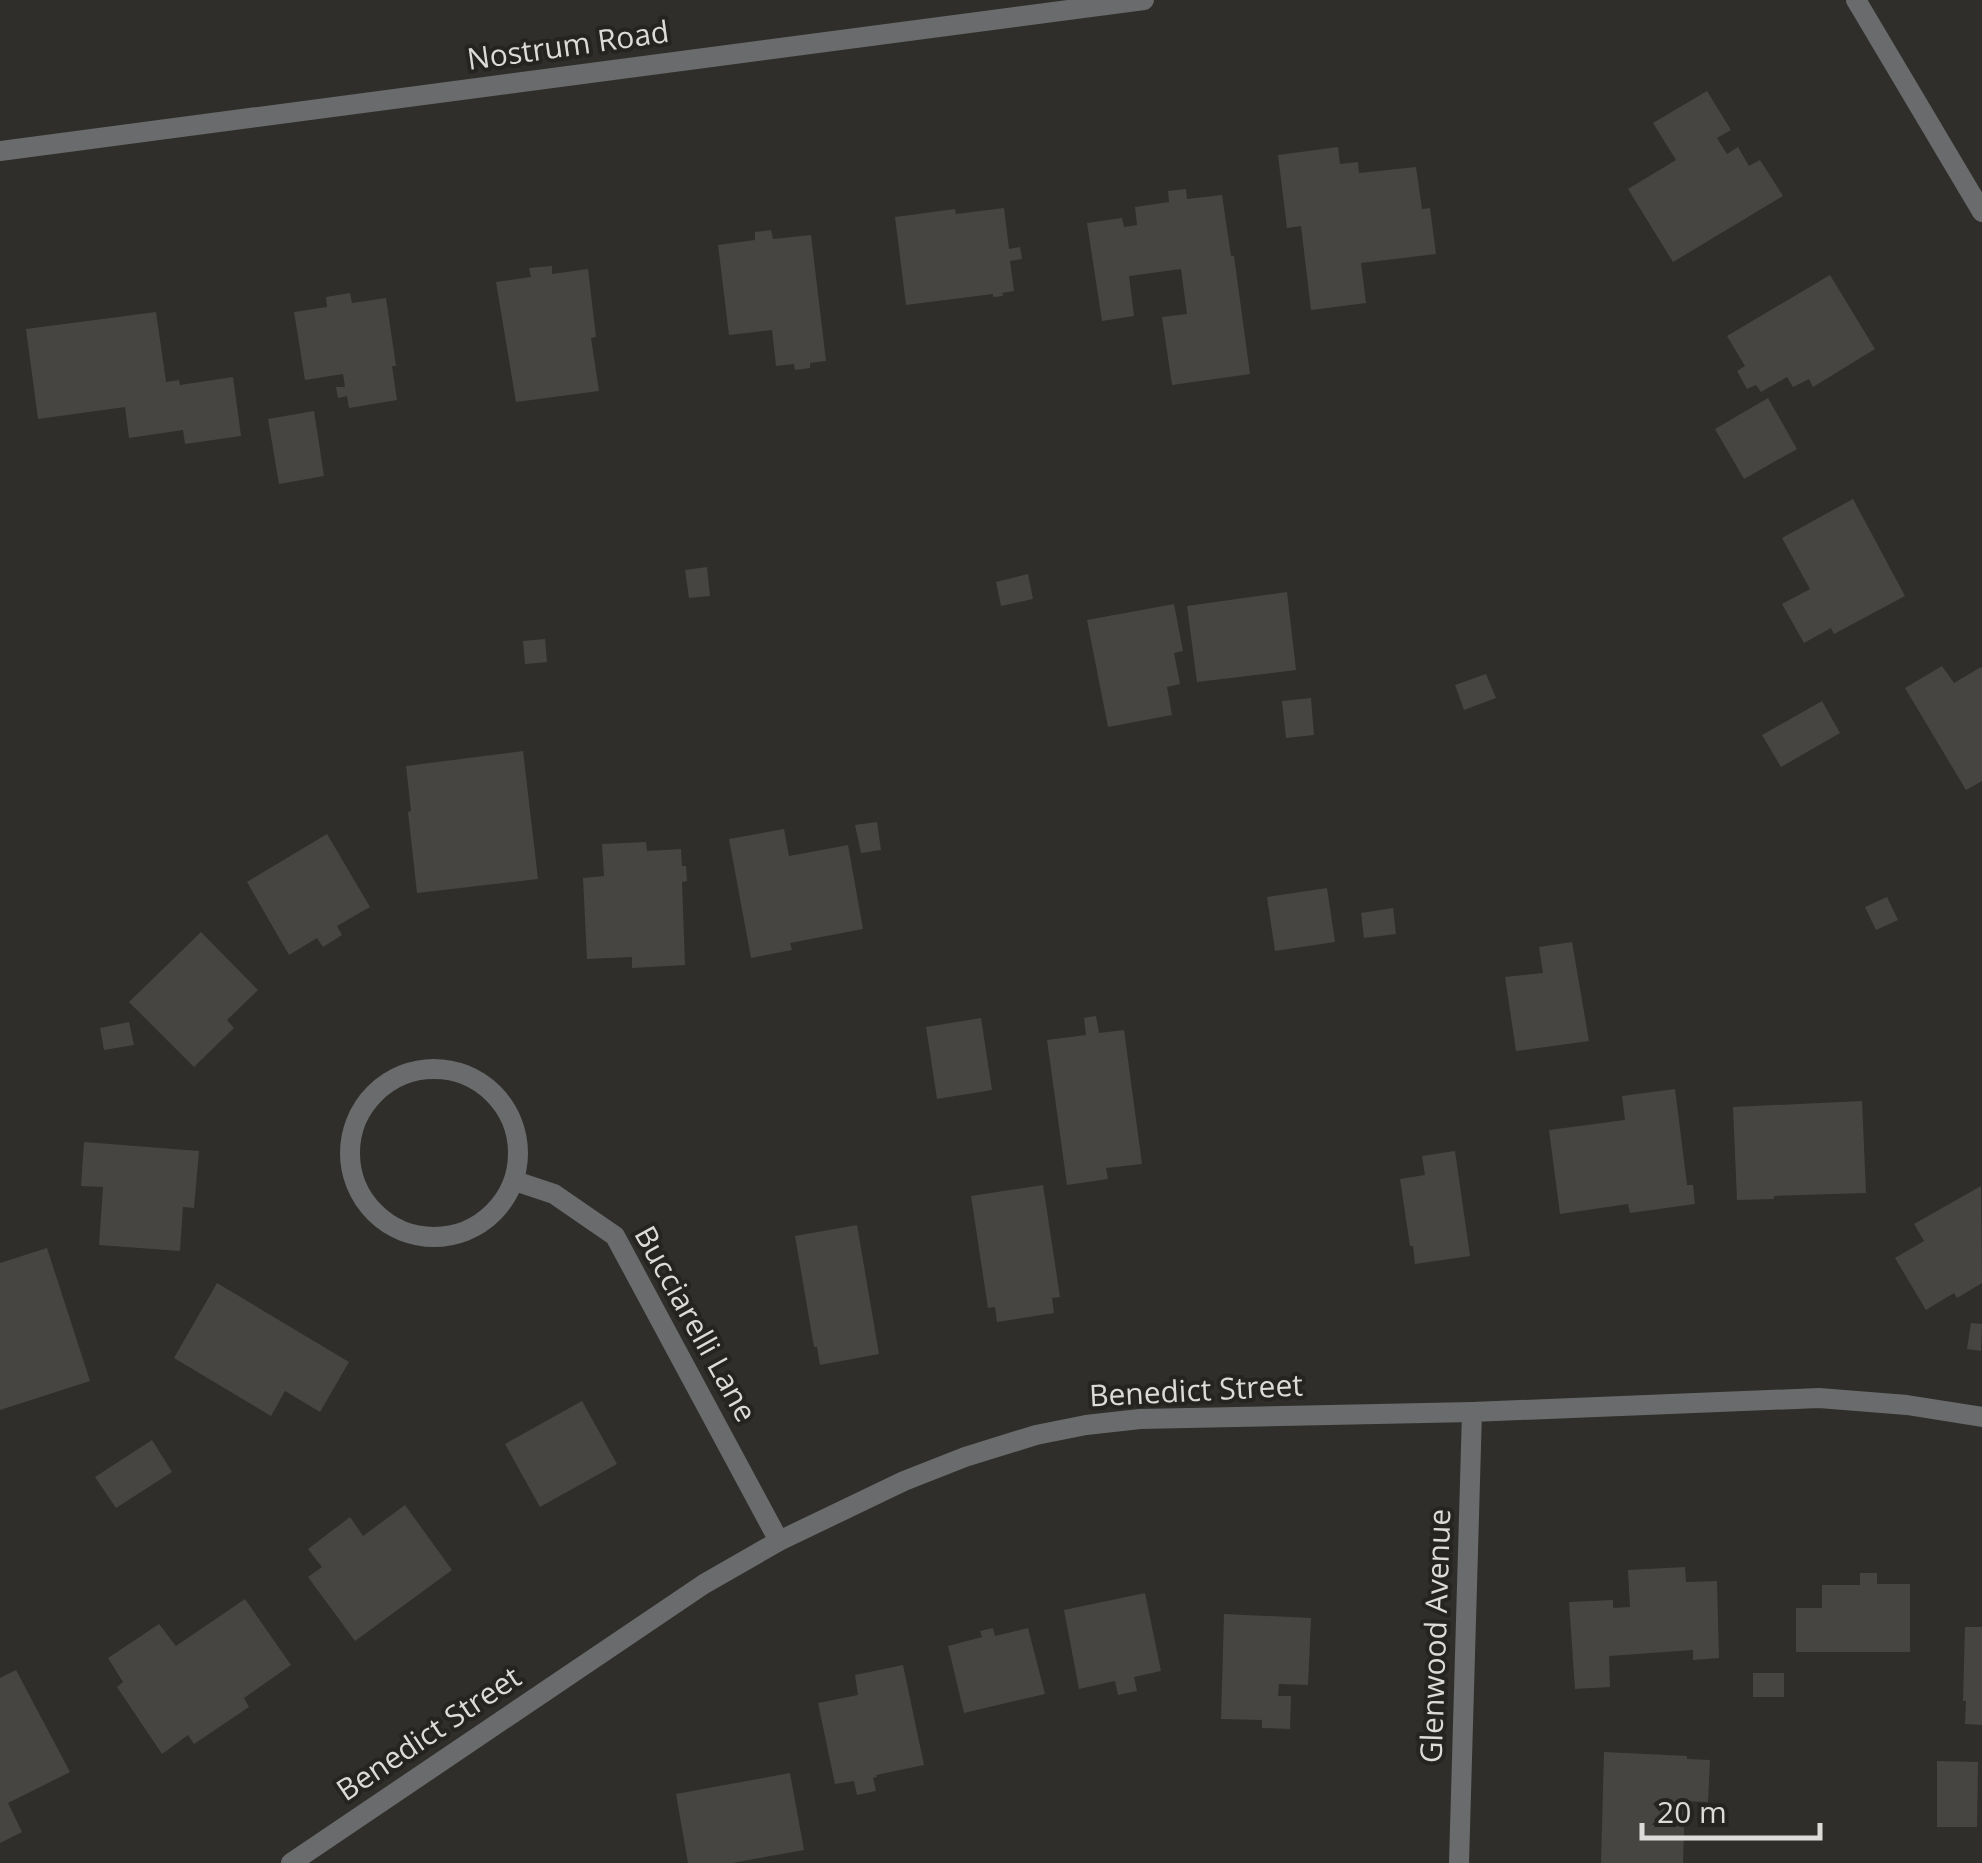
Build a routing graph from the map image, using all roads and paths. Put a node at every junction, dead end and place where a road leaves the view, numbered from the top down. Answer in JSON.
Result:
{"nodes":[{"id":1,"x":1144,"y":0,"type":"edge"},
{"id":2,"x":1856,"y":0,"type":"edge"},
{"id":3,"x":0,"y":151,"type":"edge"},
{"id":4,"x":1982,"y":212,"type":"edge"},
{"id":5,"x":515,"y":1181,"type":"junction"},
{"id":6,"x":1472,"y":1412,"type":"junction"},
{"id":7,"x":1982,"y":1417,"type":"edge"},
{"id":8,"x":779,"y":1541,"type":"junction"},
{"id":9,"x":291,"y":1863,"type":"edge"},
{"id":10,"x":1459,"y":1863,"type":"edge"}],
"edges":[{"from":1,"to":3,"type":"street","name":"Nostrum Road"},
{"from":2,"to":4,"type":"street"},
{"from":5,"to":5,"type":"street"},
{"from":5,"to":8,"type":"street","name":"Bucciarelli Lane"},
{"from":6,"to":7,"type":"street","name":"Benedict Street"},
{"from":6,"to":8,"type":"street","name":"Benedict Street"},
{"from":6,"to":10,"type":"street","name":"Glenwood Avenue"},
{"from":8,"to":9,"type":"street","name":"Benedict Street"}]}
